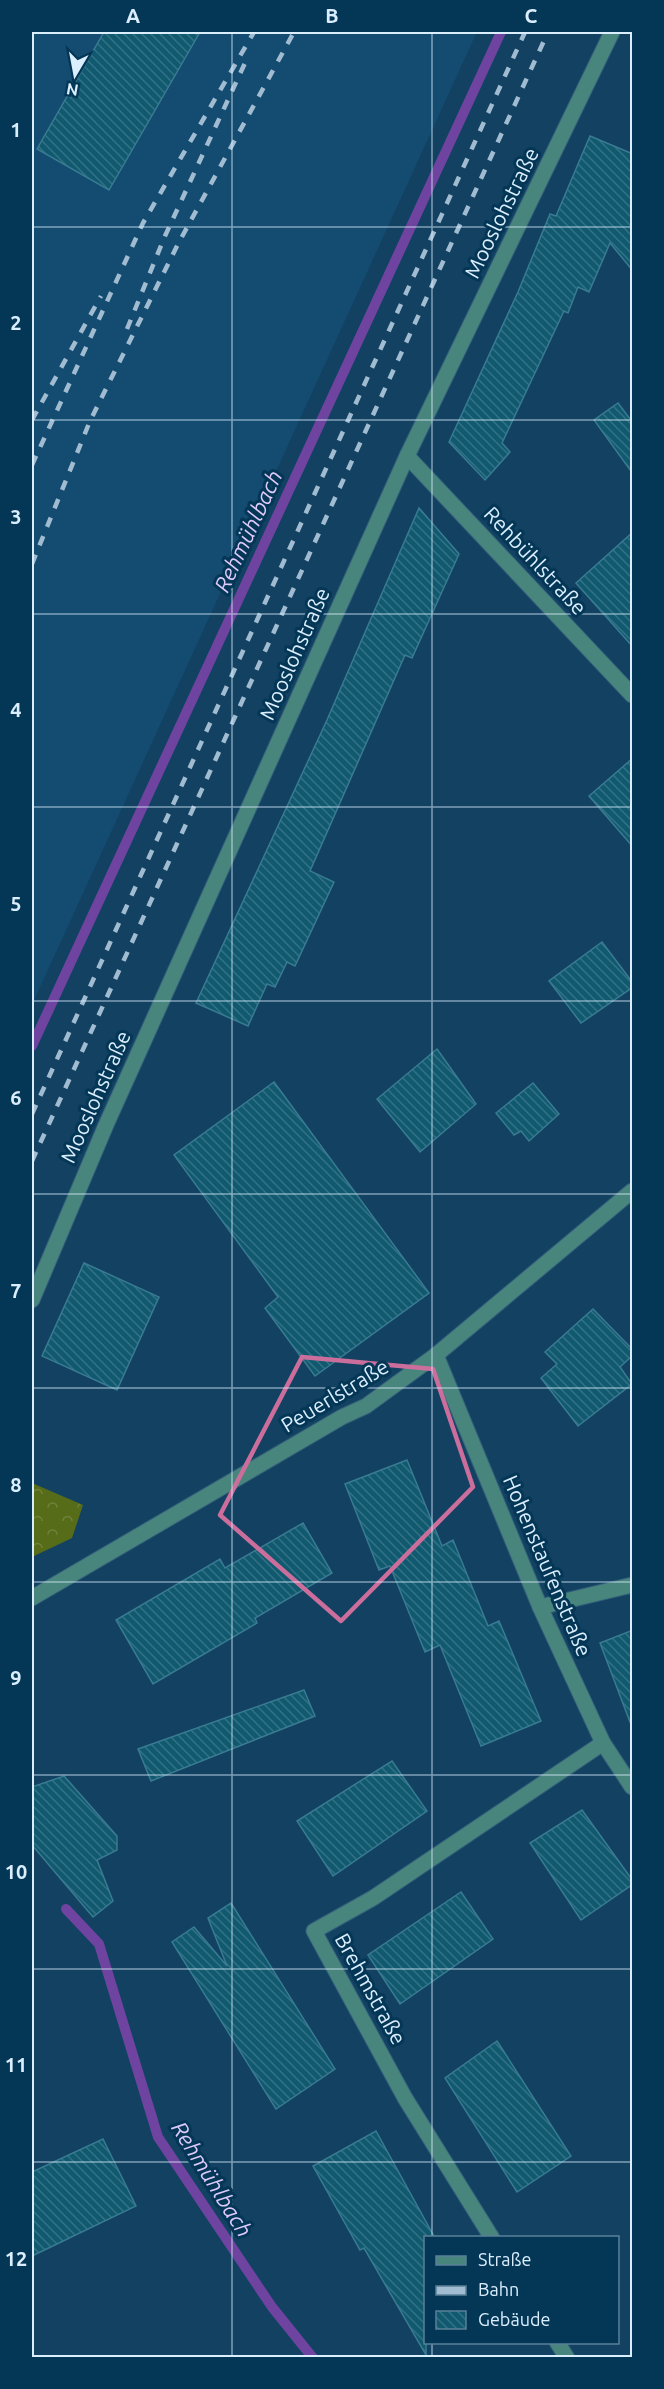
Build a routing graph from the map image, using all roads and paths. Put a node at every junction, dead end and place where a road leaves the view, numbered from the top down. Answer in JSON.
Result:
{"nodes":[{"id":1,"x":612,"y":32,"type":"edge"},
{"id":2,"x":407,"y":456,"type":"junction"},
{"id":3,"x":633,"y":694,"type":"edge"},
{"id":4,"x":633,"y":1191,"type":"edge"},
{"id":5,"x":32,"y":1300,"type":"edge"},
{"id":6,"x":436,"y":1355,"type":"junction"},
{"id":7,"x":633,"y":1585,"type":"edge"},
{"id":8,"x":32,"y":1598,"type":"edge"},
{"id":9,"x":540,"y":1607,"type":"junction"},
{"id":10,"x":603,"y":1743,"type":"junction"},
{"id":11,"x":633,"y":1787,"type":"edge"},
{"id":12,"x":491,"y":2236,"type":"edge"},
{"id":13,"x":558,"y":2344,"type":"edge"},
{"id":14,"x":567,"y":2358,"type":"edge"}],
"edges":[{"from":1,"to":2,"type":"street","name":"Mooslohstraße"},
{"from":2,"to":3,"type":"street","name":"Rehbühlstraße"},
{"from":2,"to":5,"type":"street","name":"Mooslohstraße"},
{"from":4,"to":6,"type":"street","name":"Peuerlstraße"},
{"from":6,"to":8,"type":"street","name":"Peuerlstraße"},
{"from":6,"to":9,"type":"street","name":"Hohenstaufenstraße"},
{"from":7,"to":9,"type":"street"},
{"from":9,"to":10,"type":"street","name":"Hohenstaufenstraße"},
{"from":10,"to":11,"type":"street","name":"Hohenstaufenstraße"},
{"from":10,"to":12,"type":"street","name":"Brehmstraße"},
{"from":13,"to":14,"type":"street"}]}
